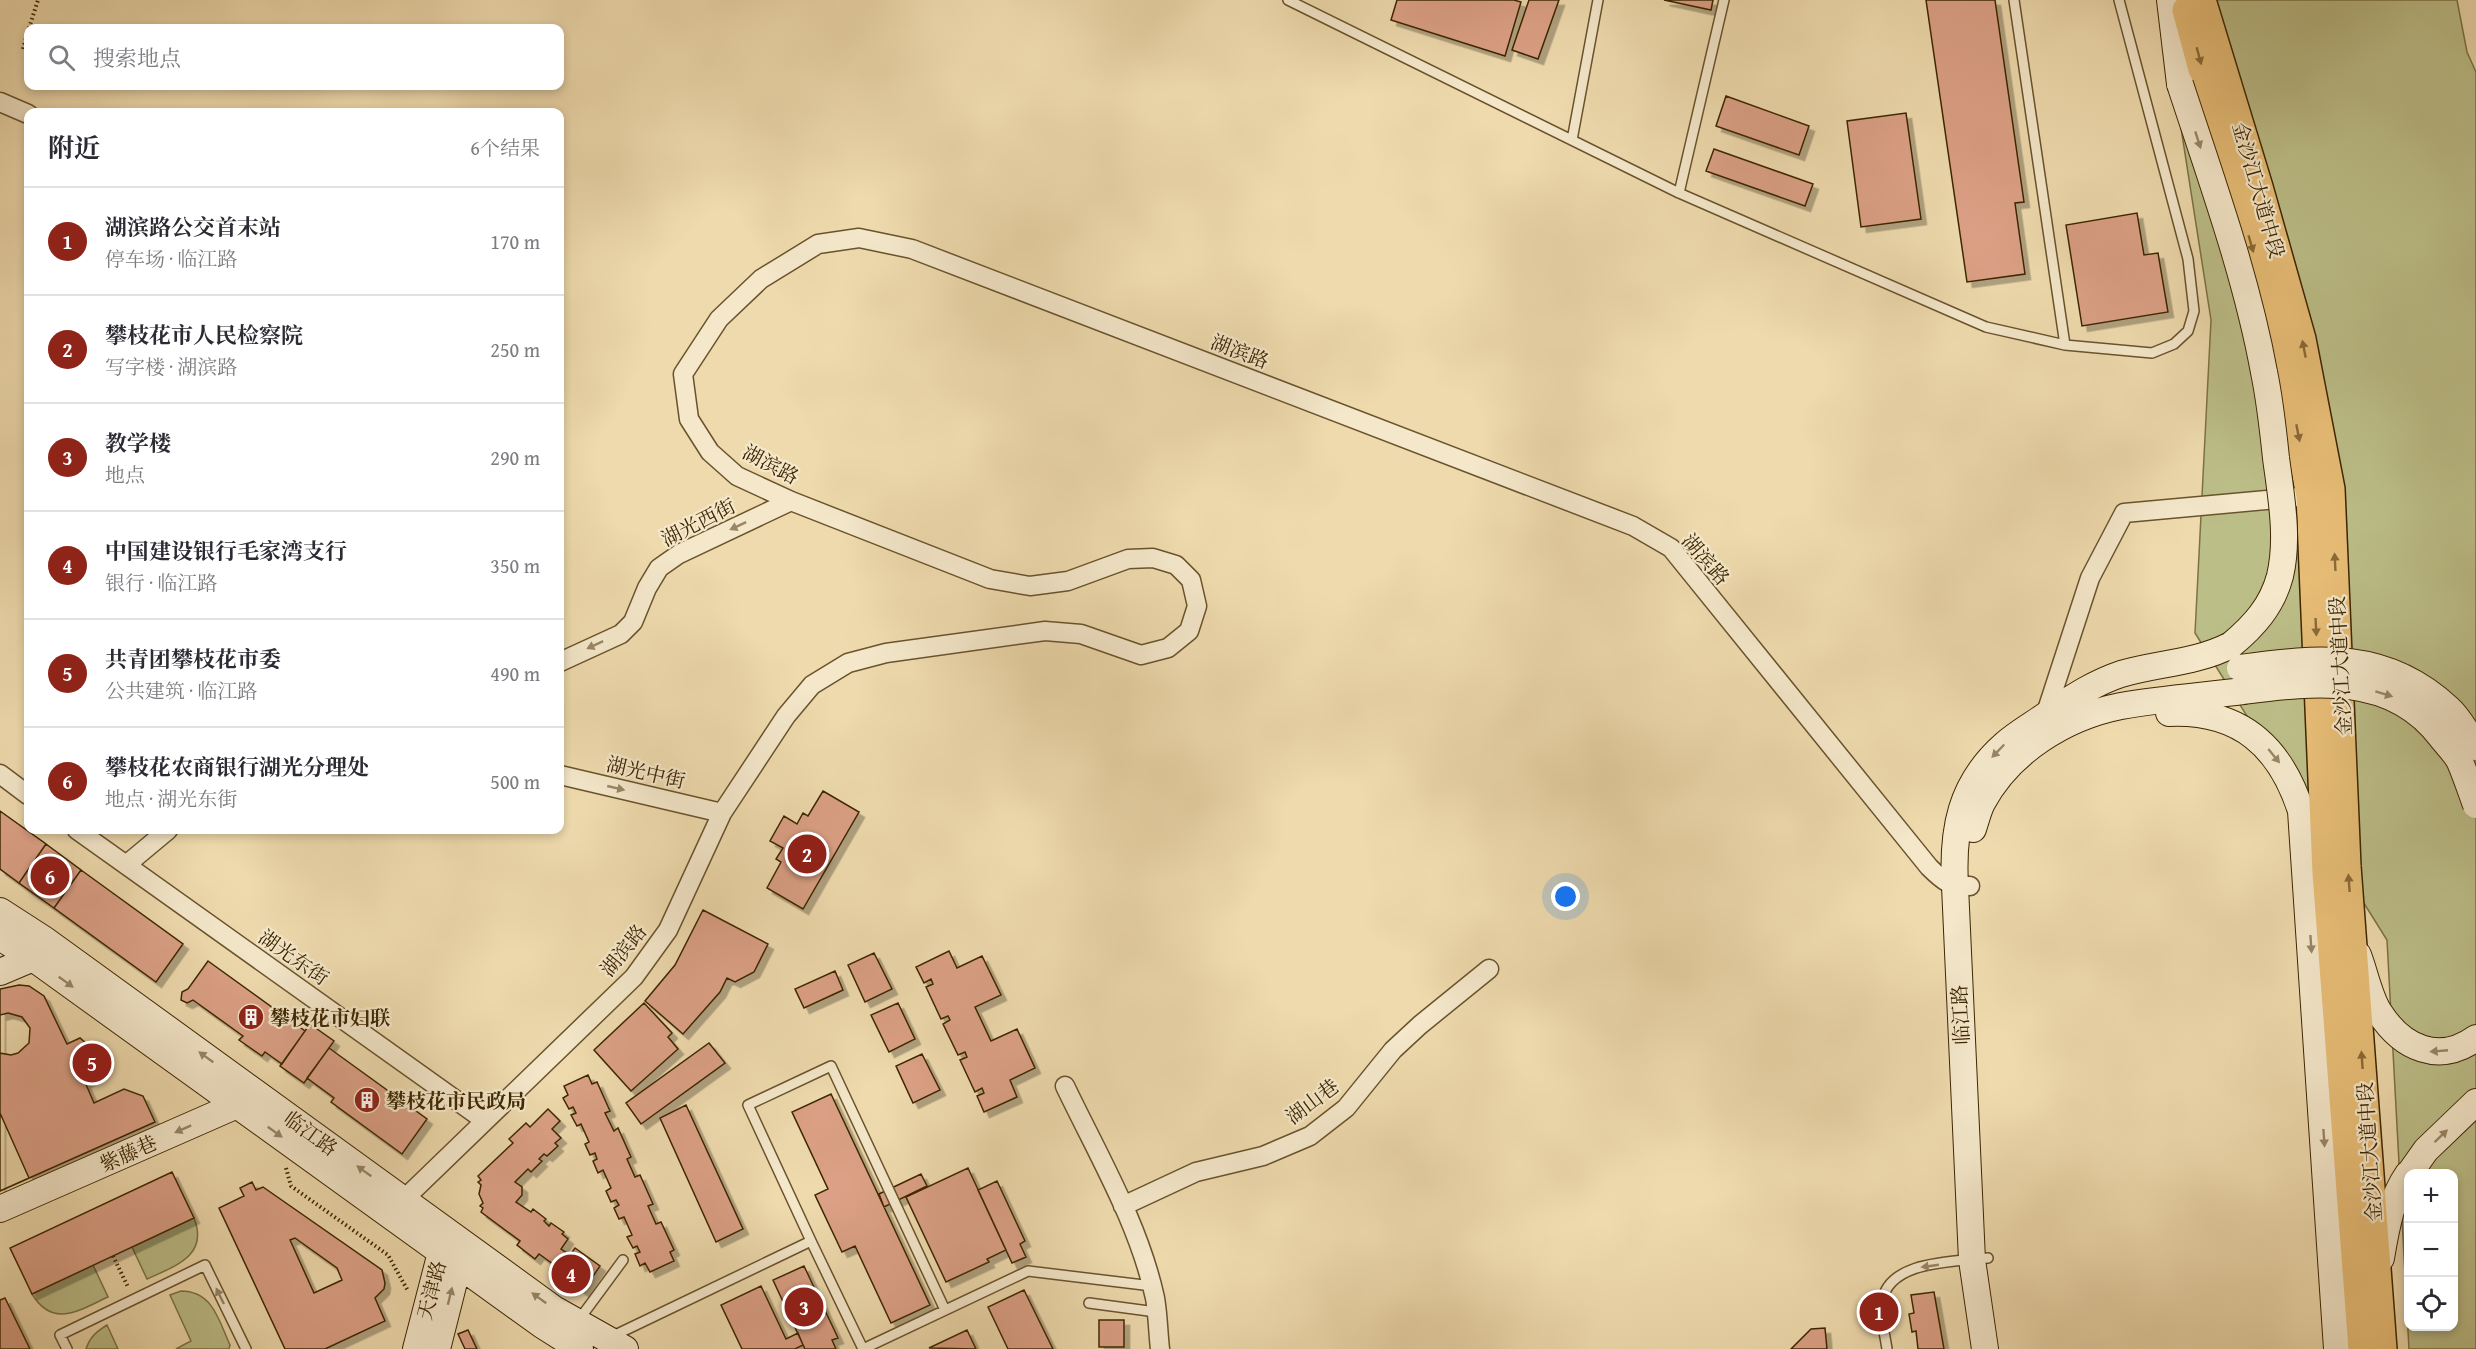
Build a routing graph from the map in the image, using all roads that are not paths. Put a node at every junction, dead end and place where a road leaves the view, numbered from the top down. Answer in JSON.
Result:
{"nodes":[{"id":1,"x":1291,"y":0,"type":"edge"},
{"id":2,"x":1598,"y":0,"type":"edge"},
{"id":3,"x":1724,"y":0,"type":"edge"},
{"id":4,"x":2014,"y":0,"type":"edge"},
{"id":5,"x":2119,"y":0,"type":"edge"},
{"id":6,"x":2170,"y":0,"type":"edge"},
{"id":7,"x":2184,"y":0,"type":"edge"},
{"id":8,"x":2202,"y":0,"type":"edge"},
{"id":9,"x":0,"y":102,"type":"edge"},
{"id":10,"x":24,"y":112,"type":"edge"},
{"id":11,"x":1572,"y":140,"type":"junction"},
{"id":12,"x":1680,"y":193,"type":"junction"},
{"id":13,"x":2065,"y":345,"type":"junction"},
{"id":14,"x":2310,"y":496,"type":"junction"},
{"id":15,"x":791,"y":501,"type":"junction"},
{"id":16,"x":564,"y":660,"type":"edge"},
{"id":17,"x":2238,"y":668,"type":"junction"},
{"id":18,"x":2054,"y":721,"type":"junction"},
{"id":19,"x":2476,"y":747,"type":"edge"},
{"id":20,"x":0,"y":774,"type":"edge"},
{"id":21,"x":564,"y":776,"type":"edge"},
{"id":22,"x":24,"y":792,"type":"edge"},
{"id":23,"x":2476,"y":805,"type":"edge"},
{"id":24,"x":722,"y":813,"type":"junction"},
{"id":25,"x":83,"y":834,"type":"edge"},
{"id":26,"x":163,"y":834,"type":"edge"},
{"id":27,"x":126,"y":865,"type":"junction"},
{"id":28,"x":1962,"y":886,"type":"junction"},
{"id":29,"x":0,"y":911,"type":"edge"},
{"id":30,"x":0,"y":937,"type":"edge"},
{"id":31,"x":2353,"y":941,"type":"junction"},
{"id":32,"x":39,"y":949,"type":"junction"},
{"id":33,"x":1489,"y":969,"type":"dead end"},
{"id":34,"x":0,"y":972,"type":"edge"},
{"id":35,"x":2476,"y":1038,"type":"edge"},
{"id":36,"x":1065,"y":1086,"type":"dead end"},
{"id":37,"x":243,"y":1097,"type":"junction"},
{"id":38,"x":2476,"y":1102,"type":"edge"},
{"id":39,"x":484,"y":1120,"type":"junction"},
{"id":40,"x":2413,"y":1169,"type":"edge"},
{"id":41,"x":2404,"y":1183,"type":"edge"},
{"id":42,"x":1123,"y":1206,"type":"junction"},
{"id":43,"x":396,"y":1207,"type":"junction"},
{"id":44,"x":0,"y":1209,"type":"edge"},
{"id":45,"x":811,"y":1241,"type":"junction"},
{"id":46,"x":452,"y":1248,"type":"junction"},
{"id":47,"x":1980,"y":1259,"type":"junction"},
{"id":48,"x":623,"y":1260,"type":"dead end"},
{"id":49,"x":2379,"y":1276,"type":"junction"},
{"id":50,"x":1152,"y":1286,"type":"junction"},
{"id":51,"x":1089,"y":1303,"type":"dead end"},
{"id":52,"x":945,"y":1310,"type":"junction"},
{"id":53,"x":1156,"y":1312,"type":"junction"},
{"id":54,"x":576,"y":1323,"type":"junction"},
{"id":55,"x":616,"y":1346,"type":"edge"},
{"id":56,"x":67,"y":1349,"type":"edge"},
{"id":57,"x":246,"y":1349,"type":"edge"},
{"id":58,"x":416,"y":1349,"type":"edge"},
{"id":59,"x":437,"y":1349,"type":"edge"},
{"id":60,"x":580,"y":1349,"type":"edge"},
{"id":61,"x":1160,"y":1349,"type":"edge"},
{"id":62,"x":1887,"y":1349,"type":"edge"},
{"id":63,"x":1985,"y":1349,"type":"edge"},
{"id":64,"x":2003,"y":1349,"type":"edge"},
{"id":65,"x":2337,"y":1349,"type":"edge"},
{"id":66,"x":2362,"y":1349,"type":"edge"},
{"id":67,"x":2383,"y":1349,"type":"edge"}],
"edges":[{"from":1,"to":11,"type":"lane"},
{"from":2,"to":11,"type":"lane"},
{"from":3,"to":12,"type":"lane"},
{"from":4,"to":13,"type":"lane"},
{"from":5,"to":13,"type":"lane"},
{"from":6,"to":17,"type":"main road","one_way":true,"bridge":true},
{"from":7,"to":14,"type":"main road","name":"金沙江大道中段","one_way":true},
{"from":31,"to":8,"type":"main road","name":"金沙江大道中段","one_way":true},
{"from":9,"to":10,"type":"street"},
{"from":11,"to":12,"type":"lane"},
{"from":12,"to":13,"type":"lane"},
{"from":14,"to":18,"type":"street"},
{"from":14,"to":66,"type":"main road","name":"金沙江大道中段","one_way":true},
{"from":15,"to":16,"type":"street","name":"湖光西街","one_way":true},
{"from":15,"to":24,"type":"street","name":"湖滨路"},
{"from":15,"to":28,"type":"street","name":"湖滨路"},
{"from":17,"to":18,"type":"main road"},
{"from":17,"to":18,"type":"main road"},
{"from":17,"to":19,"type":"main road","bridge":true},
{"from":17,"to":23,"type":"main road","one_way":true,"bridge":true},
{"from":18,"to":28,"type":"main road","name":"临江路"},
{"from":18,"to":65,"type":"main road","one_way":true},
{"from":20,"to":22,"type":"street"},
{"from":21,"to":24,"type":"street","name":"湖光中街","one_way":true},
{"from":24,"to":39,"type":"street","name":"湖滨路"},
{"from":25,"to":27,"type":"street","name":"湖光东街"},
{"from":26,"to":27,"type":"street"},
{"from":27,"to":39,"type":"street","name":"湖光东街"},
{"from":28,"to":47,"type":"main road","name":"临江路"},
{"from":29,"to":32,"type":"main road","name":"临江路"},
{"from":30,"to":32,"type":"main road","name":"临江路"},
{"from":35,"to":31,"type":"main road","one_way":true},
{"from":49,"to":31,"type":"main road","name":"金沙江大道中段","one_way":true},
{"from":32,"to":34,"type":"main road"},
{"from":32,"to":37,"type":"main road","name":"临江路"},
{"from":33,"to":42,"type":"street","name":"湖山巷"},
{"from":36,"to":42,"type":"street"},
{"from":43,"to":37,"type":"main road","name":"临江路","one_way":true},
{"from":37,"to":43,"type":"main road","name":"临江路","one_way":true},
{"from":37,"to":44,"type":"main road","name":"紫藤巷","one_way":true},
{"from":40,"to":38,"type":"main road","one_way":true},
{"from":39,"to":43,"type":"street","name":"湖滨路"},
{"from":41,"to":49,"type":"main road"},
{"from":42,"to":50,"type":"street"},
{"from":43,"to":46,"type":"main road","name":"临江路"},
{"from":45,"to":52,"type":"lane"},
{"from":45,"to":52,"type":"lane"},
{"from":45,"to":55,"type":"lane"},
{"from":54,"to":46,"type":"main road","name":"临江路","one_way":true},
{"from":46,"to":58,"type":"main road","name":"天津路"},
{"from":59,"to":46,"type":"main road","one_way":true},
{"from":46,"to":60,"type":"main road","name":"临江路"},
{"from":47,"to":62,"type":"lane","one_way":true},
{"from":47,"to":63,"type":"main road","name":"临江路"},
{"from":47,"to":64,"type":"main road","name":"临江路"},
{"from":48,"to":54,"type":"lane"},
{"from":49,"to":67,"type":"main road","name":"金沙江大道中段"},
{"from":50,"to":52,"type":"lane"},
{"from":50,"to":53,"type":"street"},
{"from":51,"to":53,"type":"lane"},
{"from":53,"to":61,"type":"street"},
{"from":54,"to":55,"type":"main road","name":"临江路"},
{"from":57,"to":56,"type":"lane","one_way":true}]}
